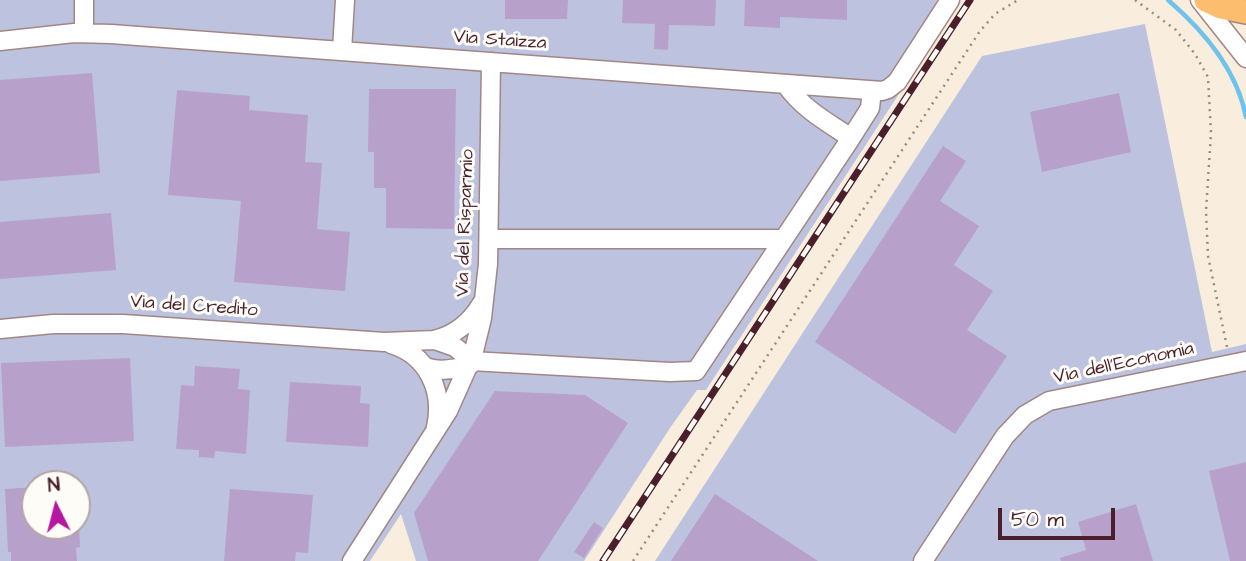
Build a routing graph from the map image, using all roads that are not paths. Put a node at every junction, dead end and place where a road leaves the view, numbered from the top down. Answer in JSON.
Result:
{"nodes":[{"id":1,"x":84,"y":0,"type":"edge"},
{"id":2,"x":345,"y":0,"type":"edge"},
{"id":3,"x":950,"y":0,"type":"edge"},
{"id":4,"x":1200,"y":0,"type":"edge"},
{"id":5,"x":1206,"y":0,"type":"edge"},
{"id":6,"x":1246,"y":12,"type":"edge"},
{"id":7,"x":84,"y":32,"type":"junction"},
{"id":8,"x":0,"y":41,"type":"edge"},
{"id":9,"x":342,"y":51,"type":"junction"},
{"id":10,"x":1246,"y":58,"type":"edge"},
{"id":11,"x":491,"y":62,"type":"junction"},
{"id":12,"x":786,"y":85,"type":"junction"},
{"id":13,"x":872,"y":91,"type":"junction"},
{"id":14,"x":851,"y":138,"type":"junction"},
{"id":15,"x":489,"y":239,"type":"junction"},
{"id":16,"x":784,"y":239,"type":"junction"},
{"id":17,"x":485,"y":297,"type":"junction"},
{"id":18,"x":0,"y":329,"type":"edge"},
{"id":19,"x":431,"y":340,"type":"junction"},
{"id":20,"x":384,"y":342,"type":"junction"},
{"id":21,"x":471,"y":363,"type":"junction"},
{"id":22,"x":1238,"y":363,"type":"edge"},
{"id":23,"x":424,"y":366,"type":"junction"},
{"id":24,"x":435,"y":433,"type":"junction"},
{"id":25,"x":352,"y":561,"type":"edge"},
{"id":26,"x":923,"y":561,"type":"edge"}],
"edges":[{"from":1,"to":7,"type":"street"},
{"from":2,"to":9,"type":"street"},
{"from":3,"to":13,"type":"street"},
{"from":4,"to":10,"type":"street"},
{"from":5,"to":6,"type":"main road"},
{"from":7,"to":8,"type":"street","name":"Via Staizza"},
{"from":7,"to":9,"type":"street","name":"Via Staizza"},
{"from":9,"to":11,"type":"street","name":"Via Staizza"},
{"from":11,"to":12,"type":"street","name":"Via Staizza"},
{"from":11,"to":15,"type":"street","name":"Via del Risparmio"},
{"from":12,"to":13,"type":"street","name":"Via Staizza"},
{"from":12,"to":14,"type":"street"},
{"from":13,"to":14,"type":"street"},
{"from":14,"to":16,"type":"street"},
{"from":15,"to":16,"type":"street"},
{"from":15,"to":17,"type":"street","name":"Via del Risparmio"},
{"from":16,"to":21,"type":"street"},
{"from":17,"to":19,"type":"street","name":"Via del Credito"},
{"from":17,"to":21,"type":"street","name":"Via del Risparmio"},
{"from":18,"to":20,"type":"street","name":"Via del Credito"},
{"from":19,"to":20,"type":"street","name":"Via del Credito"},
{"from":19,"to":21,"type":"street","name":"Via del Credito"},
{"from":20,"to":23,"type":"street","name":"Via del Credito"},
{"from":21,"to":23,"type":"street"},
{"from":21,"to":24,"type":"street","name":"Via del Risparmio"},
{"from":22,"to":26,"type":"street","name":"Via dell'Economia"},
{"from":23,"to":24,"type":"street"},
{"from":24,"to":25,"type":"street","name":"Via del Risparmio"}]}
